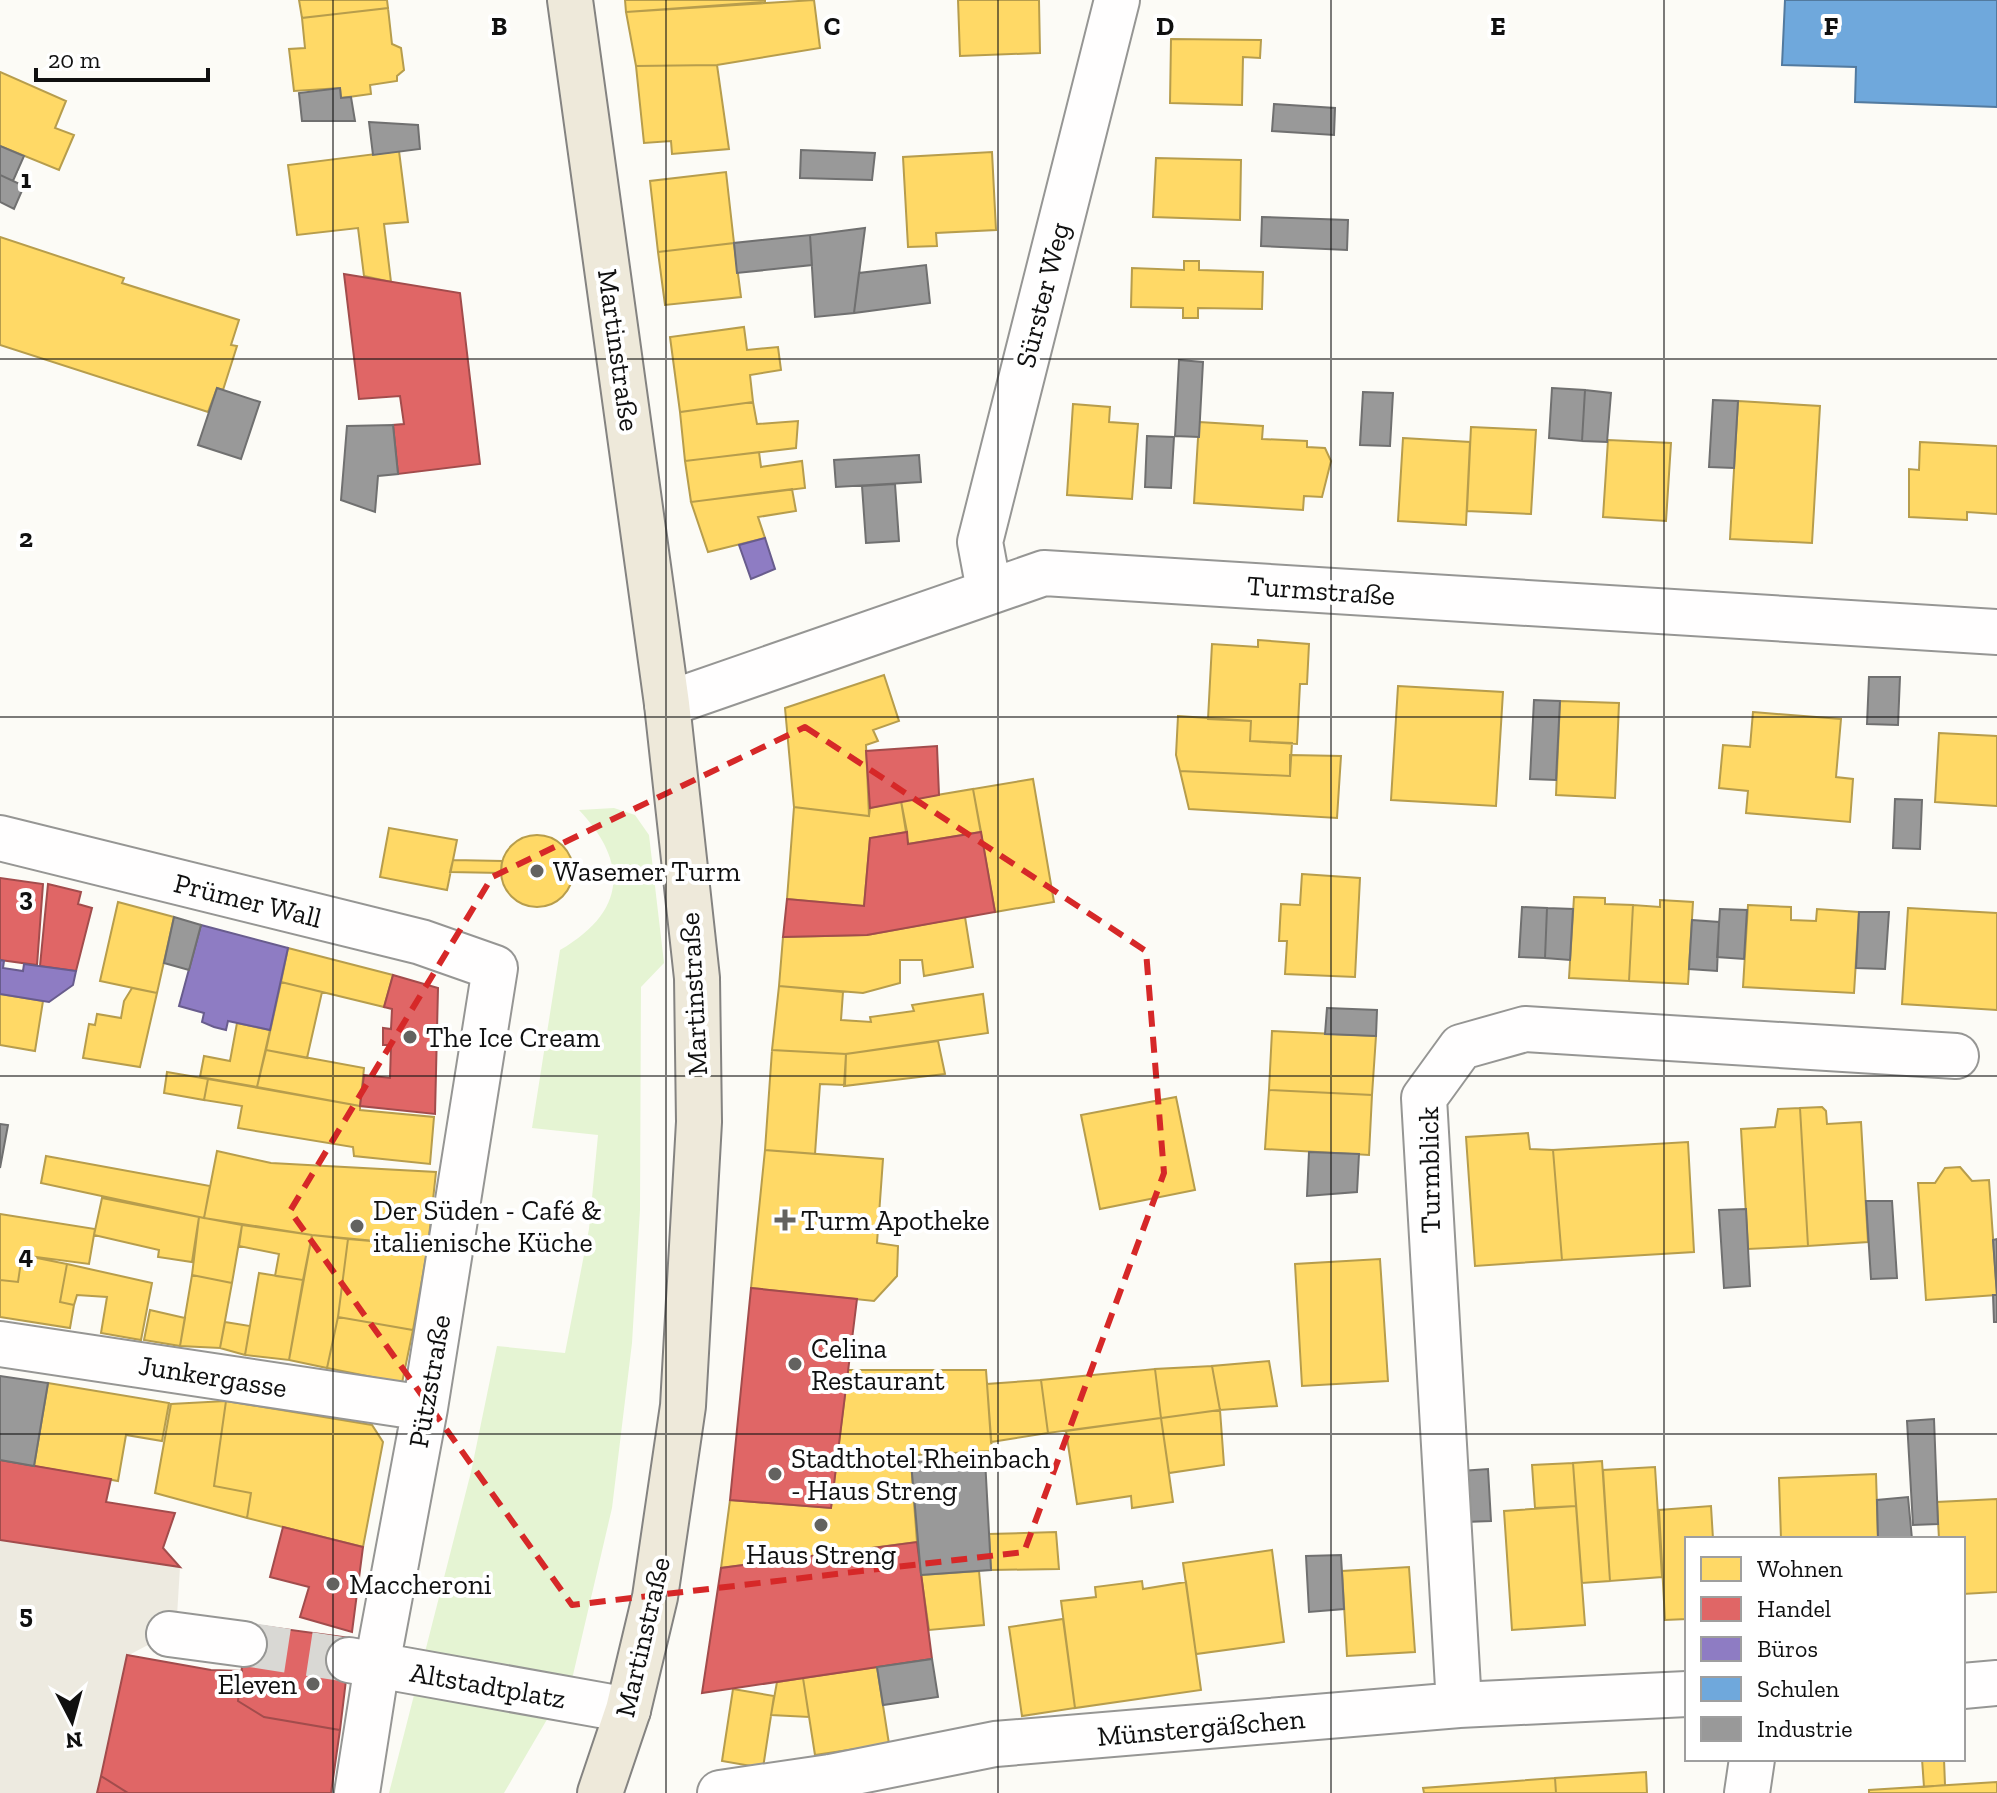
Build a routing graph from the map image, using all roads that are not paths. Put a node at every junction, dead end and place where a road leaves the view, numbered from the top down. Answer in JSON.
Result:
{"nodes":[{"id":1,"x":570,"y":0,"type":"edge"},
{"id":2,"x":1117,"y":0,"type":"edge"},
{"id":3,"x":989,"y":590,"type":"junction"},
{"id":4,"x":1997,"y":632,"type":"edge"},
{"id":5,"x":667,"y":704,"type":"junction"},
{"id":6,"x":0,"y":838,"type":"edge"},
{"id":7,"x":495,"y":968,"type":"joint"},
{"id":8,"x":1956,"y":1056,"type":"dead end"},
{"id":9,"x":0,"y":1344,"type":"edge"},
{"id":10,"x":425,"y":1408,"type":"junction"},
{"id":11,"x":169,"y":1634,"type":"dead end"},
{"id":12,"x":244,"y":1644,"type":"tunnel mouth"},
{"id":13,"x":363,"y":1662,"type":"junction"},
{"id":14,"x":1997,"y":1683,"type":"edge"},
{"id":15,"x":1965,"y":1686,"type":"edge"},
{"id":16,"x":1685,"y":1694,"type":"edge"},
{"id":17,"x":1459,"y":1705,"type":"junction"},
{"id":18,"x":628,"y":1710,"type":"junction"},
{"id":19,"x":1752,"y":1761,"type":"edge"},
{"id":20,"x":357,"y":1793,"type":"edge"},
{"id":21,"x":600,"y":1793,"type":"edge"},
{"id":22,"x":720,"y":1793,"type":"edge"},
{"id":23,"x":1747,"y":1793,"type":"edge"}],
"edges":[{"from":1,"to":5,"type":"main road","name":"Martinstraße"},
{"from":2,"to":3,"type":"street","name":"Sürster Weg"},
{"from":3,"to":4,"type":"street","name":"Turmstraße"},
{"from":3,"to":5,"type":"street","name":"Turmstraße"},
{"from":5,"to":18,"type":"main road","name":"Martinstraße"},
{"from":6,"to":7,"type":"street","name":"Prümer Wall"},
{"from":7,"to":10,"type":"street","name":"Pützstraße"},
{"from":8,"to":17,"type":"street","name":"Turmblick"},
{"from":9,"to":10,"type":"street","name":"Junkergasse"},
{"from":10,"to":13,"type":"street","name":"Pützstraße"},
{"from":11,"to":12,"type":"street"},
{"from":13,"to":18,"type":"street","name":"Altstadtplatz"},
{"from":13,"to":20,"type":"street","name":"Pützstraße"},
{"from":14,"to":15,"type":"street"},
{"from":16,"to":17,"type":"street","name":"Münstergäßchen"},
{"from":17,"to":22,"type":"street","name":"Münstergäßchen"},
{"from":18,"to":21,"type":"main road","name":"Martinstraße"},
{"from":19,"to":23,"type":"street"}]}
